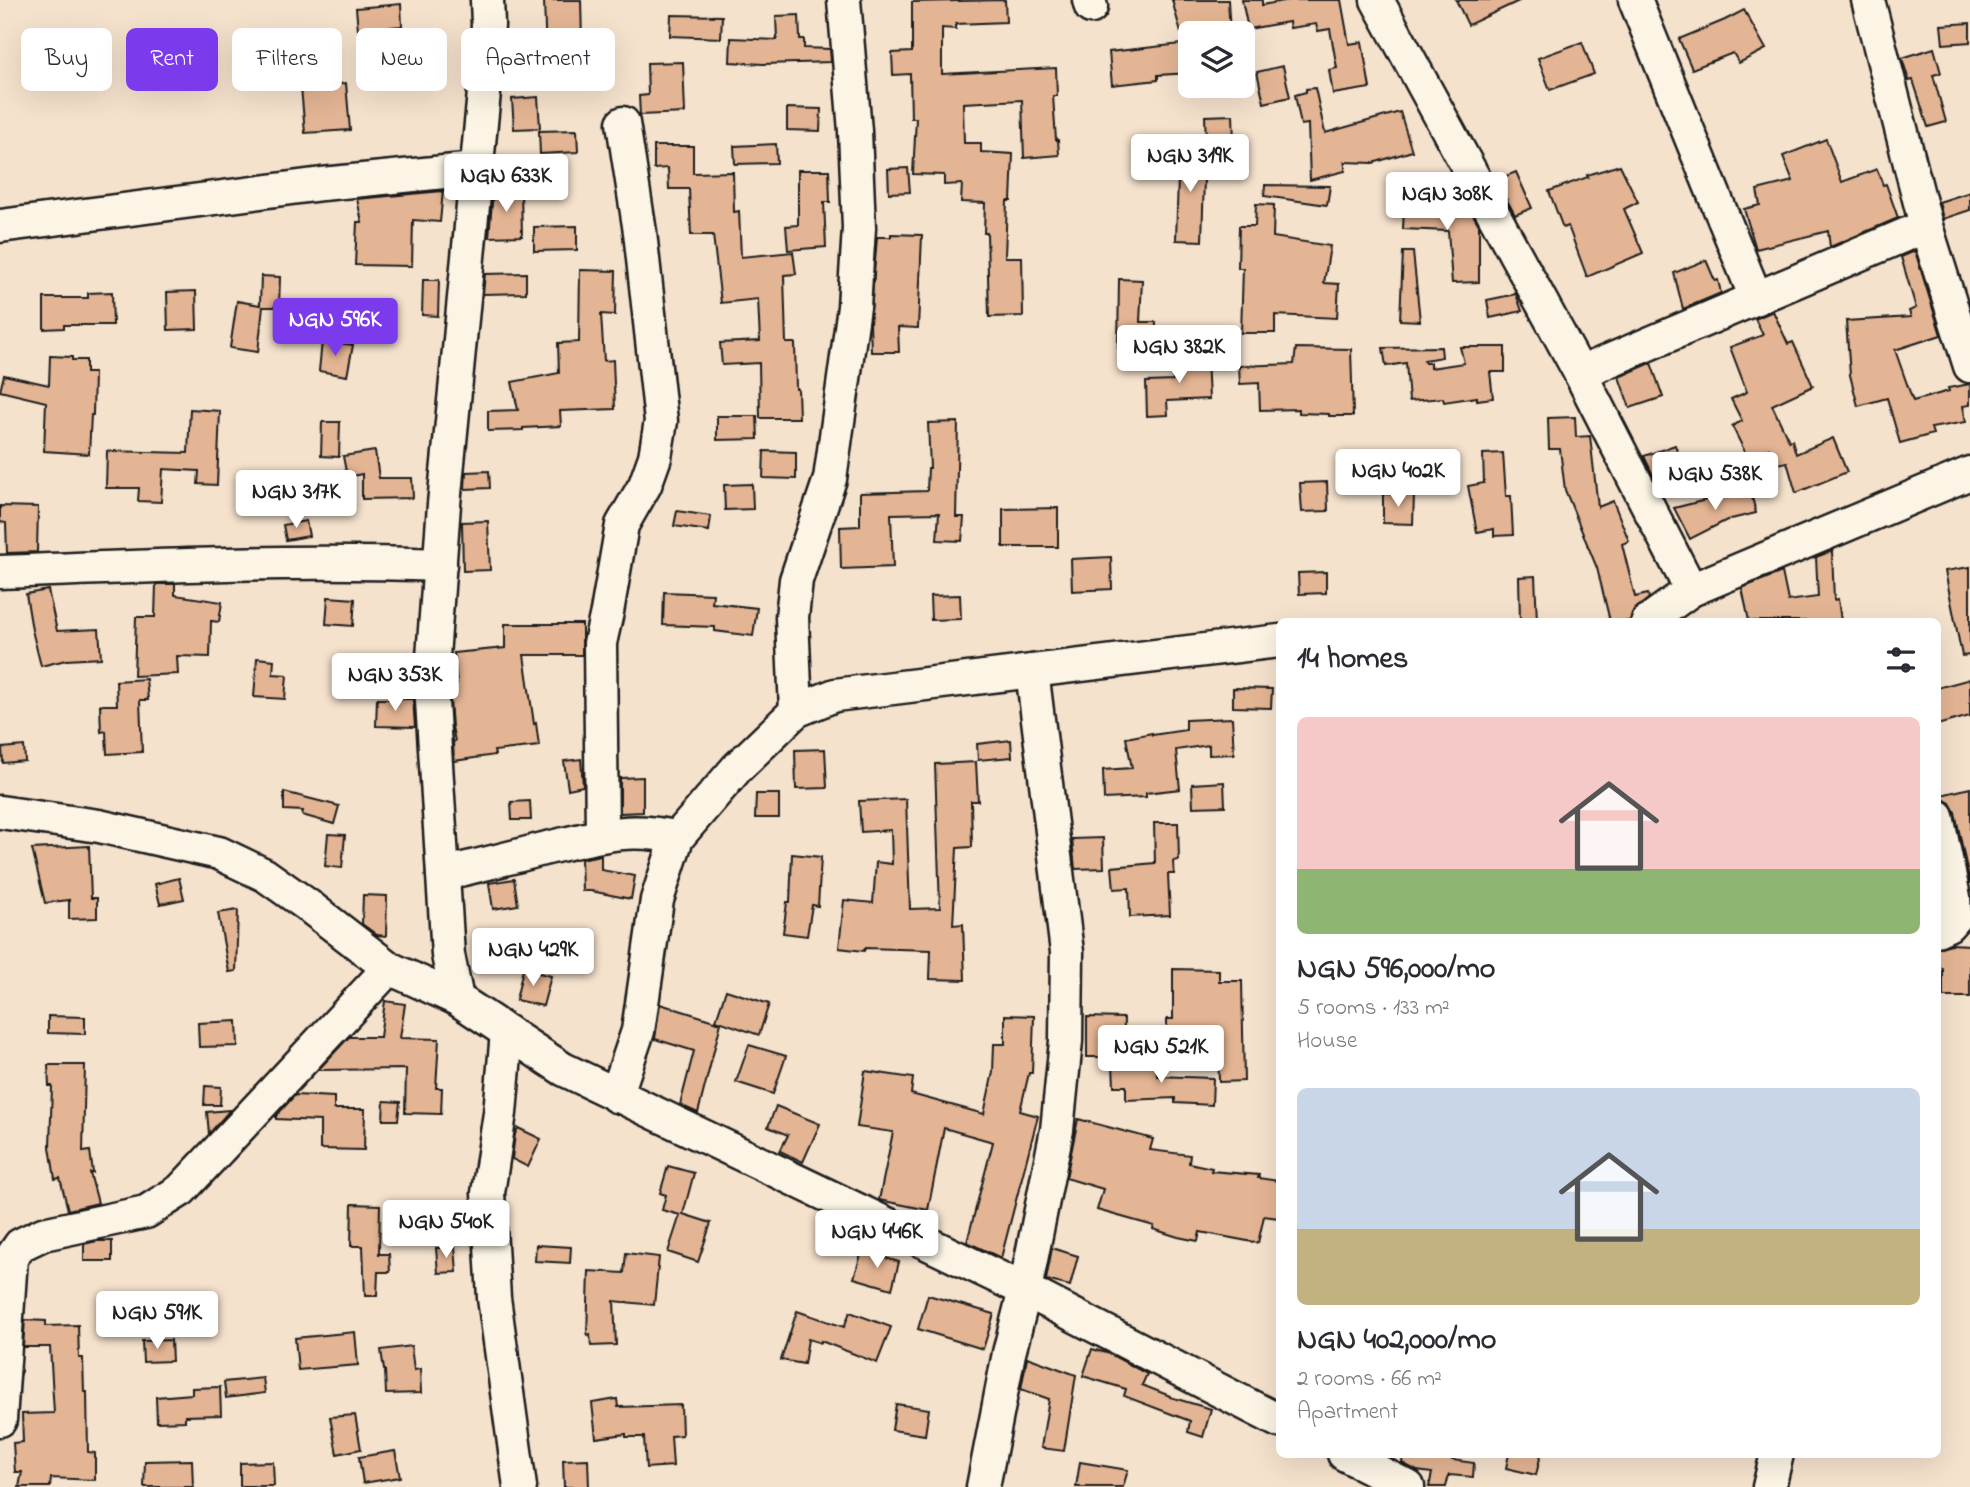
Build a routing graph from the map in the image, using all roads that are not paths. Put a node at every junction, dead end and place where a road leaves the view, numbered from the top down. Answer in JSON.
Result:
{"nodes":[{"id":1,"x":487,"y":0,"type":"edge"},
{"id":2,"x":844,"y":0,"type":"edge"},
{"id":3,"x":1377,"y":0,"type":"edge"},
{"id":4,"x":1635,"y":0,"type":"edge"},
{"id":5,"x":1868,"y":0,"type":"edge"},
{"id":6,"x":623,"y":123,"type":"dead end"},
{"id":7,"x":475,"y":169,"type":"junction"},
{"id":8,"x":0,"y":226,"type":"edge"},
{"id":9,"x":1926,"y":226,"type":"junction"},
{"id":10,"x":1756,"y":298,"type":"junction"},
{"id":11,"x":1970,"y":366,"type":"edge"},
{"id":12,"x":1580,"y":373,"type":"junction"},
{"id":13,"x":1970,"y":472,"type":"edge"},
{"id":14,"x":440,"y":565,"type":"junction"},
{"id":15,"x":0,"y":572,"type":"edge"},
{"id":16,"x":1690,"y":590,"type":"junction"},
{"id":17,"x":1652,"y":618,"type":"edge"},
{"id":18,"x":1276,"y":641,"type":"edge"},
{"id":19,"x":1032,"y":671,"type":"junction"},
{"id":20,"x":796,"y":711,"type":"junction"},
{"id":21,"x":0,"y":812,"type":"edge"},
{"id":22,"x":602,"y":835,"type":"junction"},
{"id":23,"x":1941,"y":835,"type":"edge"},
{"id":24,"x":677,"y":838,"type":"junction"},
{"id":25,"x":443,"y":874,"type":"junction"},
{"id":26,"x":1941,"y":928,"type":"edge"},
{"id":27,"x":389,"y":968,"type":"junction"},
{"id":28,"x":457,"y":999,"type":"junction"},
{"id":29,"x":507,"y":1032,"type":"junction"},
{"id":30,"x":616,"y":1096,"type":"junction"},
{"id":31,"x":1025,"y":1290,"type":"junction"},
{"id":32,"x":1276,"y":1419,"type":"edge"},
{"id":33,"x":0,"y":1420,"type":"edge"},
{"id":34,"x":1352,"y":1458,"type":"edge"},
{"id":35,"x":1776,"y":1458,"type":"edge"},
{"id":36,"x":520,"y":1487,"type":"edge"},
{"id":37,"x":983,"y":1487,"type":"edge"},
{"id":38,"x":1408,"y":1487,"type":"edge"},
{"id":39,"x":1769,"y":1487,"type":"edge"}],
"edges":[{"from":1,"to":7,"type":"street"},
{"from":2,"to":20,"type":"street"},
{"from":3,"to":12,"type":"street"},
{"from":4,"to":10,"type":"street"},
{"from":5,"to":9,"type":"street"},
{"from":6,"to":22,"type":"street"},
{"from":7,"to":8,"type":"street"},
{"from":7,"to":14,"type":"street"},
{"from":9,"to":10,"type":"street"},
{"from":9,"to":11,"type":"street"},
{"from":10,"to":12,"type":"street"},
{"from":12,"to":16,"type":"street"},
{"from":13,"to":16,"type":"street"},
{"from":14,"to":15,"type":"street"},
{"from":14,"to":25,"type":"street"},
{"from":16,"to":17,"type":"street"},
{"from":18,"to":19,"type":"street"},
{"from":19,"to":20,"type":"street"},
{"from":19,"to":31,"type":"street"},
{"from":20,"to":24,"type":"street"},
{"from":21,"to":27,"type":"street"},
{"from":22,"to":24,"type":"street"},
{"from":22,"to":25,"type":"street"},
{"from":23,"to":26,"type":"street"},
{"from":24,"to":30,"type":"street"},
{"from":25,"to":28,"type":"street"},
{"from":27,"to":28,"type":"street"},
{"from":27,"to":33,"type":"street"},
{"from":28,"to":29,"type":"street"},
{"from":29,"to":30,"type":"street"},
{"from":29,"to":36,"type":"street"},
{"from":30,"to":31,"type":"street"},
{"from":31,"to":32,"type":"street"},
{"from":31,"to":37,"type":"street"},
{"from":34,"to":38,"type":"street"},
{"from":35,"to":39,"type":"street"}]}
